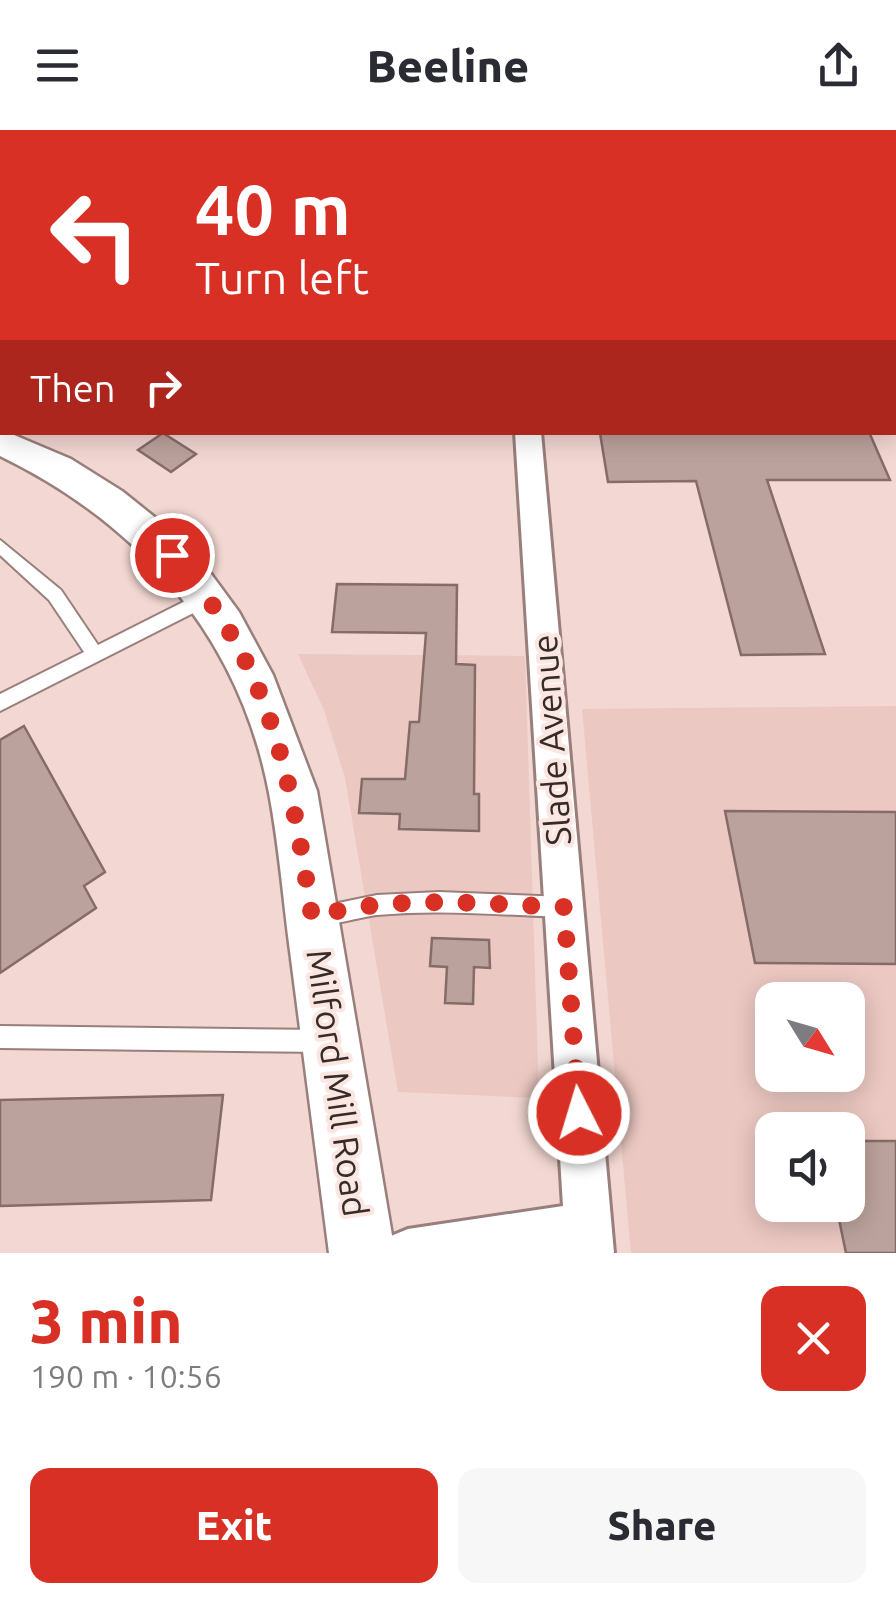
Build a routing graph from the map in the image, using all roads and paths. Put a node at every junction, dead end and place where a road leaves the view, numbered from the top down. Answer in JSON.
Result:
{"nodes":[{"id":1,"x":528,"y":435,"type":"edge"},
{"id":2,"x":0,"y":441,"type":"edge"},
{"id":3,"x":0,"y":546,"type":"edge"},
{"id":4,"x":208,"y":598,"type":"junction"},
{"id":5,"x":94,"y":655,"type":"junction"},
{"id":6,"x":0,"y":703,"type":"edge"},
{"id":7,"x":564,"y":907,"type":"junction"},
{"id":8,"x":312,"y":917,"type":"junction"},
{"id":9,"x":0,"y":1037,"type":"edge"},
{"id":10,"x":330,"y":1041,"type":"junction"},
{"id":11,"x":590,"y":1240,"type":"edge"},
{"id":12,"x":362,"y":1253,"type":"edge"},
{"id":13,"x":408,"y":1253,"type":"edge"}],
"edges":[{"from":1,"to":7,"type":"street","name":"Slade Avenue"},
{"from":2,"to":4,"type":"main road","name":"Milford Mill Road"},
{"from":3,"to":5,"type":"lane"},
{"from":4,"to":5,"type":"lane"},
{"from":4,"to":8,"type":"main road","name":"Milford Mill Road"},
{"from":5,"to":6,"type":"lane"},
{"from":7,"to":8,"type":"lane"},
{"from":7,"to":11,"type":"street","name":"Slade Avenue"},
{"from":8,"to":10,"type":"main road","name":"Milford Mill Road"},
{"from":9,"to":10,"type":"lane"},
{"from":10,"to":12,"type":"main road","name":"Milford Mill Road"},
{"from":11,"to":13,"type":"street","name":"Slade Avenue"}]}
